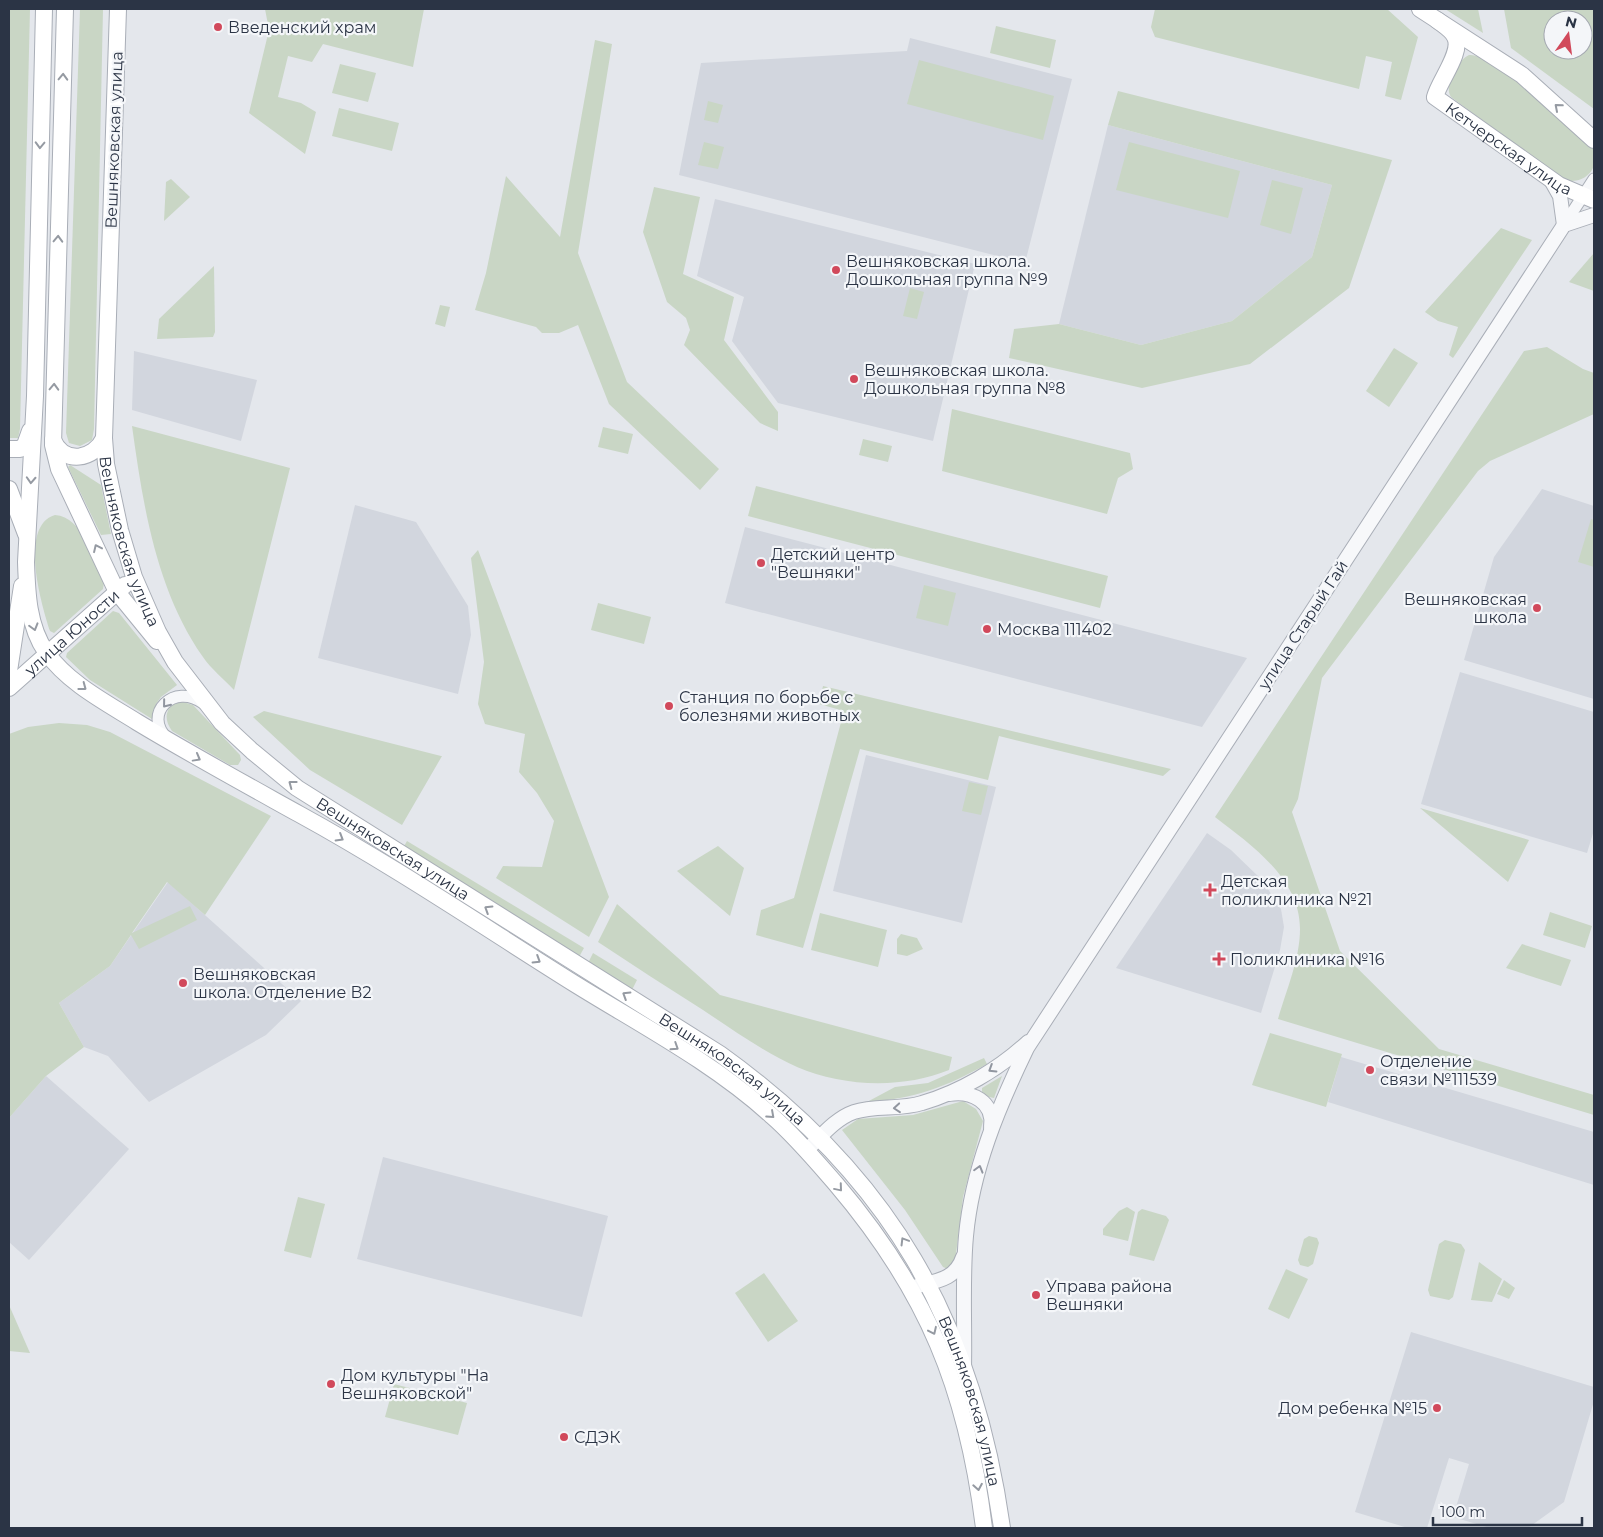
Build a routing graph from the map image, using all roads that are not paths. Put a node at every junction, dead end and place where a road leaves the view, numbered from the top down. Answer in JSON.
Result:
{"nodes":[{"id":1,"x":44,"y":9,"type":"edge"},
{"id":2,"x":65,"y":9,"type":"edge"},
{"id":3,"x":118,"y":9,"type":"edge"},
{"id":4,"x":1420,"y":9,"type":"edge"},
{"id":5,"x":1437,"y":20,"type":"junction"},
{"id":6,"x":1486,"y":51,"type":"junction"},
{"id":7,"x":1452,"y":59,"type":"junction"},
{"id":8,"x":1594,"y":140,"type":"edge"},
{"id":9,"x":1594,"y":179,"type":"edge"},
{"id":10,"x":1551,"y":180,"type":"junction"},
{"id":11,"x":1588,"y":199,"type":"edge"},
{"id":12,"x":1594,"y":215,"type":"edge"},
{"id":13,"x":1564,"y":225,"type":"junction"},
{"id":14,"x":35,"y":396,"type":"junction"},
{"id":15,"x":52,"y":436,"type":"junction"},
{"id":16,"x":104,"y":443,"type":"junction"},
{"id":17,"x":9,"y":449,"type":"edge"},
{"id":18,"x":9,"y":489,"type":"edge"},
{"id":19,"x":28,"y":539,"type":"junction"},
{"id":20,"x":26,"y":562,"type":"junction"},
{"id":21,"x":134,"y":577,"type":"junction"},
{"id":22,"x":118,"y":592,"type":"junction"},
{"id":23,"x":47,"y":654,"type":"junction"},
{"id":24,"x":175,"y":662,"type":"junction"},
{"id":25,"x":9,"y":671,"type":"edge"},
{"id":26,"x":9,"y":688,"type":"edge"},
{"id":27,"x":207,"y":705,"type":"junction"},
{"id":28,"x":174,"y":744,"type":"junction"},
{"id":29,"x":652,"y":1012,"type":"junction"},
{"id":30,"x":643,"y":1026,"type":"junction"},
{"id":31,"x":1041,"y":1026,"type":"junction"},
{"id":32,"x":944,"y":1095,"type":"junction"},
{"id":33,"x":990,"y":1132,"type":"junction"},
{"id":34,"x":820,"y":1138,"type":"junction"},
{"id":35,"x":806,"y":1151,"type":"junction"},
{"id":36,"x":965,"y":1253,"type":"junction"},
{"id":37,"x":929,"y":1283,"type":"junction"},
{"id":38,"x":911,"y":1287,"type":"junction"},
{"id":39,"x":964,"y":1368,"type":"junction"},
{"id":40,"x":984,"y":1528,"type":"edge"},
{"id":41,"x":1002,"y":1528,"type":"edge"}],
"edges":[{"from":1,"to":14,"type":"main road","one_way":true},
{"from":15,"to":2,"type":"main road","one_way":true},
{"from":3,"to":16,"type":"main road","name":"Вешняковская улица"},
{"from":4,"to":5,"type":"main road","name":"Кетчерская улица"},
{"from":5,"to":6,"type":"main road","name":"Кетчерская улица"},
{"from":5,"to":7,"type":"main road","name":"Кетчерская улица"},
{"from":6,"to":7,"type":"main road"},
{"from":8,"to":6,"type":"main road","name":"Кетчерская улица","one_way":true},
{"from":7,"to":10,"type":"main road","name":"Кетчерская улица"},
{"from":9,"to":11,"type":"street","name":"улица Старый Гай"},
{"from":10,"to":11,"type":"main road","name":"Кетчерская улица"},
{"from":10,"to":13,"type":"street"},
{"from":11,"to":13,"type":"street","name":"улица Старый Гай"},
{"from":12,"to":13,"type":"street"},
{"from":13,"to":31,"type":"street","name":"улица Старый Гай"},
{"from":14,"to":17,"type":"main road"},
{"from":14,"to":19,"type":"main road","one_way":true},
{"from":15,"to":16,"type":"main road"},
{"from":22,"to":15,"type":"main road","one_way":true},
{"from":16,"to":21,"type":"main road","name":"Вешняковская улица"},
{"from":18,"to":19,"type":"main road","name":"Вешняковская улица"},
{"from":19,"to":20,"type":"main road","name":"Вешняковская улица"},
{"from":20,"to":23,"type":"main road","name":"Вешняковская улица","one_way":true},
{"from":20,"to":25,"type":"main road"},
{"from":21,"to":22,"type":"main road","name":"улица Юности"},
{"from":21,"to":24,"type":"main road","name":"Вешняковская улица"},
{"from":22,"to":23,"type":"main road","name":"улица Юности"},
{"from":22,"to":24,"type":"main road"},
{"from":23,"to":26,"type":"main road","name":"улица Юности"},
{"from":23,"to":28,"type":"main road","name":"Вешняковская улица","one_way":true},
{"from":24,"to":27,"type":"main road","name":"Вешняковская улица"},
{"from":27,"to":28,"type":"street","one_way":true},
{"from":29,"to":27,"type":"main road","name":"Вешняковская улица","one_way":true},
{"from":28,"to":30,"type":"main road","name":"Вешняковская улица","one_way":true},
{"from":29,"to":30,"type":"street"},
{"from":29,"to":34,"type":"main road","name":"Вешняковская улица"},
{"from":30,"to":35,"type":"main road","name":"Вешняковская улица","one_way":true},
{"from":31,"to":32,"type":"street","name":"улица Старый Гай","one_way":true},
{"from":31,"to":33,"type":"street","name":"улица Старый Гай"},
{"from":32,"to":33,"type":"street","name":"улица Старый Гай"},
{"from":32,"to":34,"type":"street","name":"улица Старый Гай","one_way":true},
{"from":36,"to":33,"type":"street","name":"улица Старый Гай","one_way":true},
{"from":34,"to":35,"type":"street","name":"улица Старый Гай"},
{"from":37,"to":34,"type":"main road","name":"Вешняковская улица","one_way":true},
{"from":35,"to":38,"type":"main road","name":"Вешняковская улица","one_way":true},
{"from":36,"to":37,"type":"street","name":"улица Старый Гай"},
{"from":36,"to":39,"type":"street","name":"улица Старый Гай"},
{"from":37,"to":38,"type":"street","name":"улица Старый Гай"},
{"from":37,"to":39,"type":"main road","name":"Вешняковская улица"},
{"from":38,"to":40,"type":"main road","name":"Вешняковская улица","one_way":true},
{"from":39,"to":41,"type":"main road","name":"Вешняковская улица"}]}
